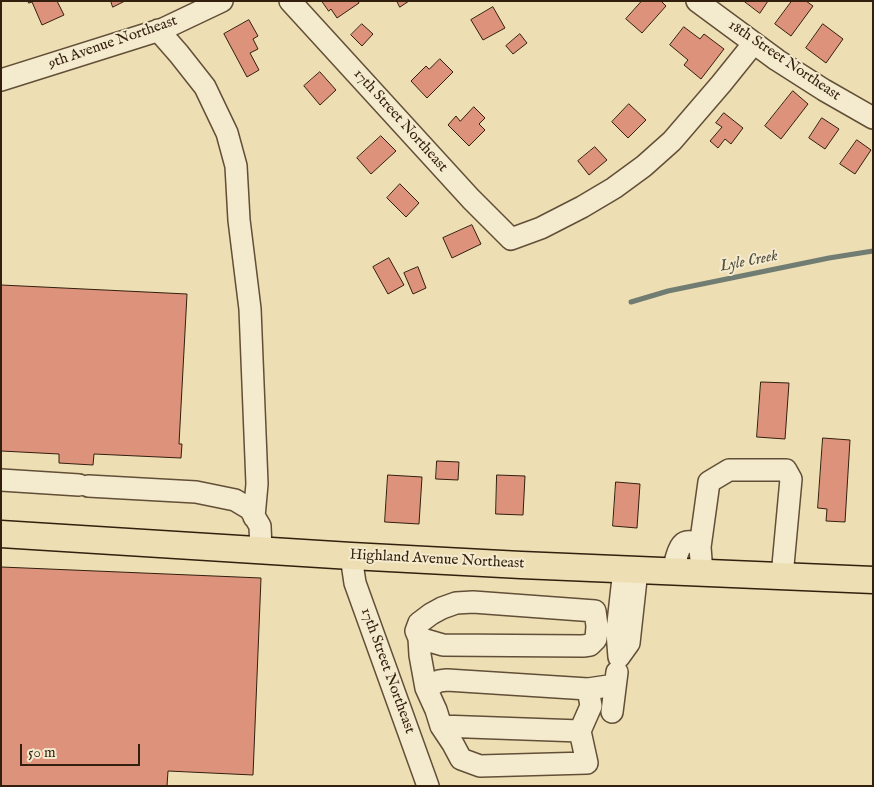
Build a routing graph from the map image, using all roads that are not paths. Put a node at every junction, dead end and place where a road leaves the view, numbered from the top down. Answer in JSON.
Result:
{"nodes":[{"id":1,"x":222,"y":1,"type":"edge"},
{"id":2,"x":290,"y":1,"type":"edge"},
{"id":3,"x":697,"y":1,"type":"edge"},
{"id":4,"x":158,"y":30,"type":"junction"},
{"id":5,"x":754,"y":43,"type":"junction"},
{"id":6,"x":1,"y":80,"type":"edge"},
{"id":7,"x":873,"y":118,"type":"edge"},
{"id":8,"x":1,"y":480,"type":"edge"},
{"id":9,"x":254,"y":517,"type":"junction"},
{"id":10,"x":1,"y":534,"type":"edge"},
{"id":11,"x":261,"y":550,"type":"junction"},
{"id":12,"x":351,"y":556,"type":"junction"},
{"id":13,"x":701,"y":560,"type":"junction"},
{"id":14,"x":631,"y":569,"type":"junction"},
{"id":15,"x":782,"y":576,"type":"junction"},
{"id":16,"x":873,"y":580,"type":"edge"},
{"id":17,"x":419,"y":638,"type":"junction"},
{"id":18,"x":590,"y":645,"type":"junction"},
{"id":19,"x":619,"y":652,"type":"junction"},
{"id":20,"x":615,"y":686,"type":"junction"},
{"id":21,"x":426,"y":688,"type":"junction"},
{"id":22,"x":588,"y":689,"type":"junction"},
{"id":23,"x":612,"y":712,"type":"dead end"},
{"id":24,"x":441,"y":726,"type":"junction"},
{"id":25,"x":580,"y":731,"type":"junction"},
{"id":26,"x":428,"y":786,"type":"edge"}],
"edges":[{"from":1,"to":4,"type":"street","name":"9th Avenue Northeast"},
{"from":2,"to":5,"type":"street","name":"17th Street Northeast"},
{"from":3,"to":5,"type":"street","name":"18th Street Northeast"},
{"from":4,"to":6,"type":"street","name":"9th Avenue Northeast"},
{"from":4,"to":9,"type":"street"},
{"from":5,"to":7,"type":"street","name":"18th Street Northeast"},
{"from":8,"to":9,"type":"street"},
{"from":9,"to":11,"type":"street"},
{"from":10,"to":11,"type":"main road","name":"Highland Avenue Northeast"},
{"from":11,"to":12,"type":"main road","name":"Highland Avenue Northeast"},
{"from":12,"to":14,"type":"main road","name":"Highland Avenue Northeast"},
{"from":12,"to":26,"type":"street","name":"17th Street Northeast"},
{"from":13,"to":14,"type":"main road","name":"Highland Avenue Northeast"},
{"from":13,"to":15,"type":"main road","name":"Highland Avenue Northeast"},
{"from":13,"to":15,"type":"street"},
{"from":14,"to":19,"type":"street"},
{"from":15,"to":16,"type":"main road","name":"Highland Avenue Northeast"},
{"from":17,"to":18,"type":"street"},
{"from":17,"to":18,"type":"street"},
{"from":17,"to":21,"type":"street"},
{"from":18,"to":19,"type":"street"},
{"from":19,"to":20,"type":"street"},
{"from":20,"to":22,"type":"street"},
{"from":20,"to":23,"type":"street"},
{"from":21,"to":22,"type":"street"},
{"from":21,"to":24,"type":"street"},
{"from":22,"to":25,"type":"street"},
{"from":24,"to":25,"type":"street"},
{"from":24,"to":25,"type":"street"}]}
